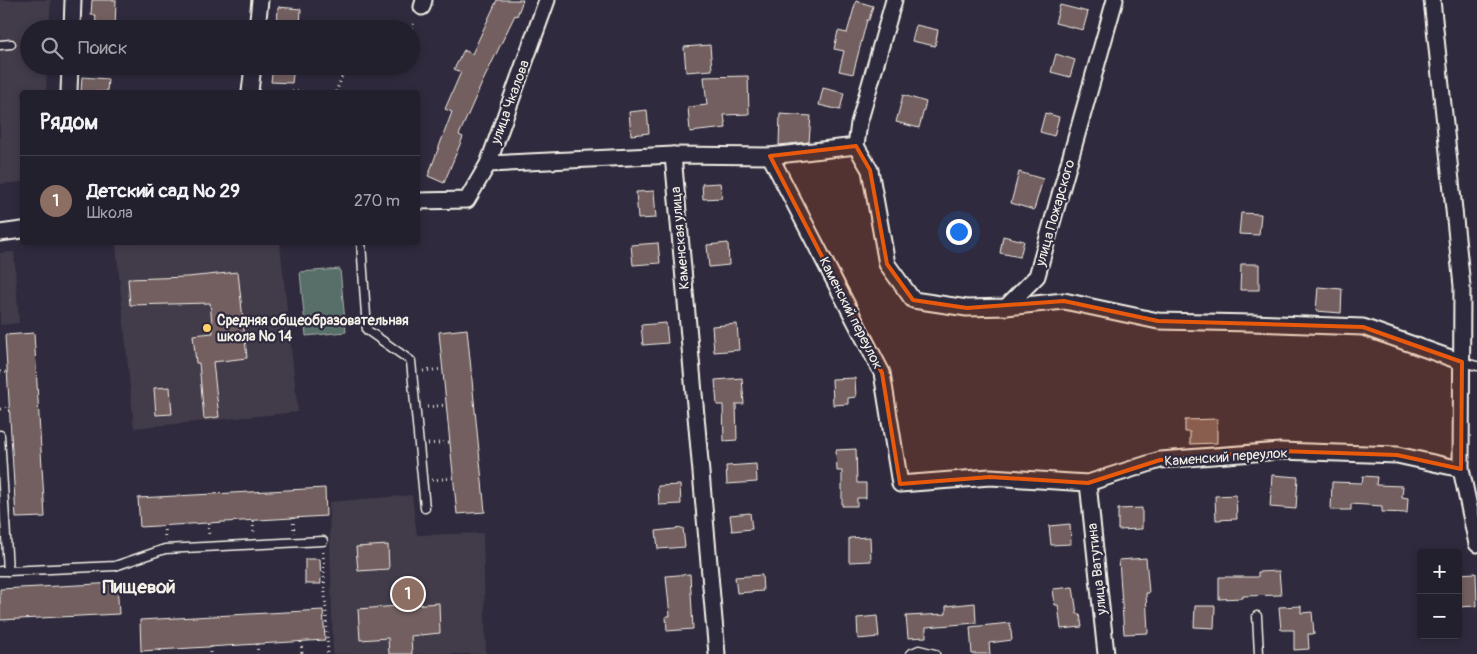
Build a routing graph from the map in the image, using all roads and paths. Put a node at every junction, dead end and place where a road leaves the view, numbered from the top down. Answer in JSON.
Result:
{"nodes":[{"id":1,"x":73,"y":0,"type":"edge"},
{"id":2,"x":260,"y":0,"type":"edge"},
{"id":3,"x":547,"y":0,"type":"edge"},
{"id":4,"x":894,"y":0,"type":"edge"},
{"id":5,"x":1115,"y":0,"type":"edge"},
{"id":6,"x":1432,"y":0,"type":"edge"},
{"id":7,"x":72,"y":20,"type":"edge"},
{"id":8,"x":258,"y":20,"type":"edge"},
{"id":9,"x":11,"y":44,"type":"dead end"},
{"id":10,"x":0,"y":45,"type":"edge"},
{"id":11,"x":70,"y":75,"type":"edge"},
{"id":12,"x":252,"y":75,"type":"edge"},
{"id":13,"x":343,"y":75,"type":"edge"},
{"id":14,"x":69,"y":90,"type":"edge"},
{"id":15,"x":250,"y":90,"type":"edge"},
{"id":16,"x":337,"y":90,"type":"edge"},
{"id":17,"x":856,"y":146,"type":"junction"},
{"id":18,"x":673,"y":156,"type":"junction"},
{"id":19,"x":770,"y":156,"type":"junction"},
{"id":20,"x":488,"y":164,"type":"junction"},
{"id":21,"x":420,"y":201,"type":"edge"},
{"id":22,"x":20,"y":230,"type":"edge"},
{"id":23,"x":0,"y":233,"type":"edge"},
{"id":24,"x":361,"y":245,"type":"edge"},
{"id":25,"x":1006,"y":307,"type":"junction"},
{"id":26,"x":1462,"y":362,"type":"junction"},
{"id":27,"x":1477,"y":366,"type":"edge"},
{"id":28,"x":443,"y":368,"type":"dead end"},
{"id":29,"x":0,"y":372,"type":"edge"},
{"id":30,"x":7,"y":372,"type":"dead end"},
{"id":31,"x":412,"y":372,"type":"junction"},
{"id":32,"x":446,"y":405,"type":"dead end"},
{"id":33,"x":9,"y":408,"type":"dead end"},
{"id":34,"x":415,"y":408,"type":"junction"},
{"id":35,"x":0,"y":409,"type":"edge"},
{"id":36,"x":0,"y":434,"type":"edge"},
{"id":37,"x":450,"y":442,"type":"dead end"},
{"id":38,"x":419,"y":445,"type":"junction"},
{"id":39,"x":1460,"y":470,"type":"junction"},
{"id":40,"x":453,"y":478,"type":"dead end"},
{"id":41,"x":423,"y":481,"type":"junction"},
{"id":42,"x":1088,"y":484,"type":"junction"},
{"id":43,"x":425,"y":508,"type":"dead end"},
{"id":44,"x":323,"y":541,"type":"joint"},
{"id":45,"x":1477,"y":544,"type":"edge"},
{"id":46,"x":4,"y":571,"type":"edge"},
{"id":47,"x":1257,"y":616,"type":"dead end"},
{"id":48,"x":301,"y":642,"type":"dead end"},
{"id":49,"x":257,"y":644,"type":"dead end"},
{"id":50,"x":210,"y":647,"type":"dead end"},
{"id":51,"x":210,"y":654,"type":"edge"},
{"id":52,"x":258,"y":654,"type":"edge"},
{"id":53,"x":302,"y":654,"type":"edge"},
{"id":54,"x":328,"y":654,"type":"edge"},
{"id":55,"x":717,"y":654,"type":"edge"},
{"id":56,"x":910,"y":654,"type":"edge"},
{"id":57,"x":935,"y":654,"type":"edge"},
{"id":58,"x":1106,"y":654,"type":"edge"},
{"id":59,"x":1260,"y":654,"type":"edge"}],
"edges":[{"from":1,"to":7,"type":"street"},
{"from":2,"to":8,"type":"street"},
{"from":3,"to":20,"type":"street","name":"улица Чкалова"},
{"from":4,"to":17,"type":"street"},
{"from":5,"to":25,"type":"street","name":"улица Пожарского"},
{"from":6,"to":26,"type":"street"},
{"from":9,"to":10,"type":"lane"},
{"from":11,"to":14,"type":"street"},
{"from":12,"to":15,"type":"street"},
{"from":13,"to":16,"type":"path"},
{"from":17,"to":19,"type":"street"},
{"from":17,"to":25,"type":"street"},
{"from":18,"to":19,"type":"street"},
{"from":18,"to":20,"type":"street"},
{"from":18,"to":55,"type":"street","name":"Каменская улица"},
{"from":19,"to":42,"type":"street","name":"Каменский переулок"},
{"from":20,"to":21,"type":"street","name":"улица Чкалова"},
{"from":22,"to":23,"type":"street"},
{"from":24,"to":31,"type":"lane"},
{"from":25,"to":26,"type":"street"},
{"from":26,"to":27,"type":"lane"},
{"from":26,"to":39,"type":"street"},
{"from":28,"to":31,"type":"path"},
{"from":29,"to":30,"type":"path"},
{"from":31,"to":34,"type":"lane"},
{"from":32,"to":34,"type":"path"},
{"from":33,"to":35,"type":"path"},
{"from":34,"to":38,"type":"lane"},
{"from":36,"to":46,"type":"lane"},
{"from":37,"to":38,"type":"path"},
{"from":38,"to":41,"type":"lane"},
{"from":39,"to":42,"type":"street","name":"Каменский переулок"},
{"from":39,"to":45,"type":"street"},
{"from":40,"to":41,"type":"path"},
{"from":41,"to":43,"type":"lane"},
{"from":42,"to":58,"type":"street","name":"улица Ватутина"},
{"from":44,"to":46,"type":"lane"},
{"from":44,"to":54,"type":"path"},
{"from":47,"to":59,"type":"lane"},
{"from":48,"to":53,"type":"path"},
{"from":49,"to":52,"type":"path"},
{"from":50,"to":51,"type":"path"},
{"from":56,"to":57,"type":"lane"}]}
